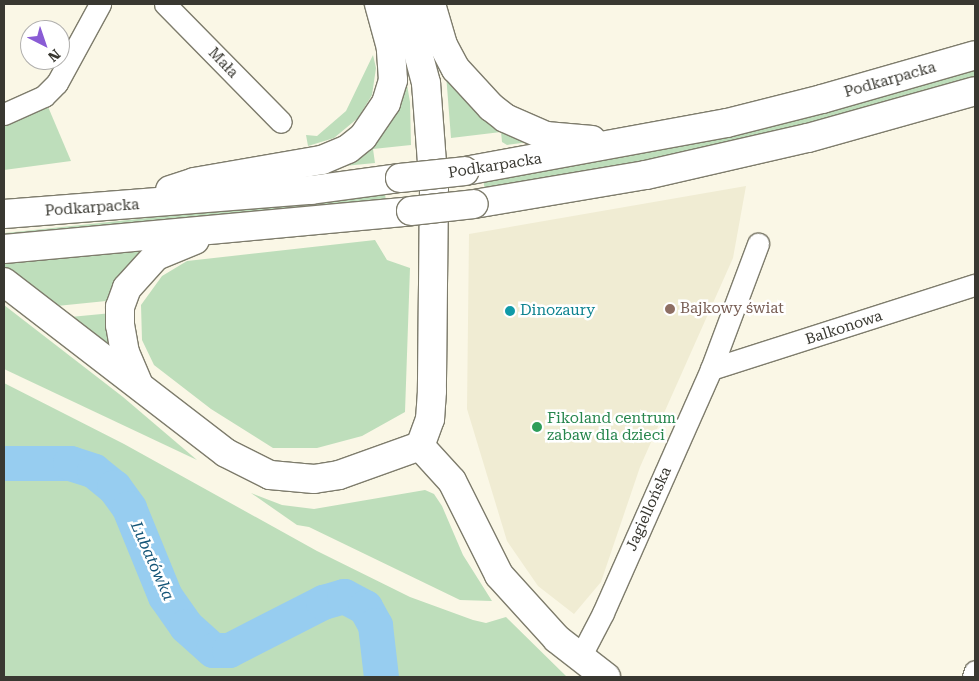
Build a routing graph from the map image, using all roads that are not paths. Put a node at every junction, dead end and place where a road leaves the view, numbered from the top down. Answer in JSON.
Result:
{"nodes":[{"id":1,"x":100,"y":4,"type":"edge"},
{"id":2,"x":166,"y":4,"type":"edge"},
{"id":3,"x":379,"y":4,"type":"edge"},
{"id":4,"x":405,"y":4,"type":"edge"},
{"id":5,"x":431,"y":4,"type":"edge"},
{"id":6,"x":975,"y":55,"type":"edge"},
{"id":7,"x":975,"y":91,"type":"edge"},
{"id":8,"x":4,"y":114,"type":"edge"},
{"id":9,"x":281,"y":122,"type":"dead end"},
{"id":10,"x":626,"y":143,"type":"junction"},
{"id":11,"x":129,"y":206,"type":"junction"},
{"id":12,"x":4,"y":214,"type":"edge"},
{"id":13,"x":221,"y":230,"type":"junction"},
{"id":14,"x":758,"y":244,"type":"dead end"},
{"id":15,"x":4,"y":249,"type":"edge"},
{"id":16,"x":4,"y":282,"type":"edge"},
{"id":17,"x":975,"y":285,"type":"edge"},
{"id":18,"x":711,"y":369,"type":"junction"},
{"id":19,"x":139,"y":384,"type":"junction"},
{"id":20,"x":420,"y":446,"type":"junction"},
{"id":21,"x":578,"y":659,"type":"junction"},
{"id":22,"x":975,"y":671,"type":"edge"},
{"id":23,"x":603,"y":677,"type":"edge"},
{"id":24,"x":973,"y":677,"type":"edge"}],
"edges":[{"from":1,"to":8,"type":"street"},
{"from":2,"to":9,"type":"street","name":"Mała"},
{"from":3,"to":11,"type":"main road"},
{"from":4,"to":20,"type":"main road"},
{"from":5,"to":10,"type":"main road"},
{"from":6,"to":10,"type":"main road","name":"Podkarpacka"},
{"from":7,"to":13,"type":"main road","bridge":true},
{"from":10,"to":11,"type":"main road","name":"Podkarpacka","bridge":true},
{"from":11,"to":12,"type":"main road","name":"Podkarpacka"},
{"from":13,"to":15,"type":"main road"},
{"from":13,"to":19,"type":"main road"},
{"from":14,"to":18,"type":"street","name":"Jagiellońska"},
{"from":16,"to":19,"type":"main road"},
{"from":17,"to":18,"type":"street","name":"Balkonowa"},
{"from":18,"to":21,"type":"street","name":"Jagiellońska"},
{"from":19,"to":20,"type":"main road"},
{"from":20,"to":21,"type":"main road"},
{"from":21,"to":23,"type":"main road"},
{"from":22,"to":24,"type":"street"}]}
